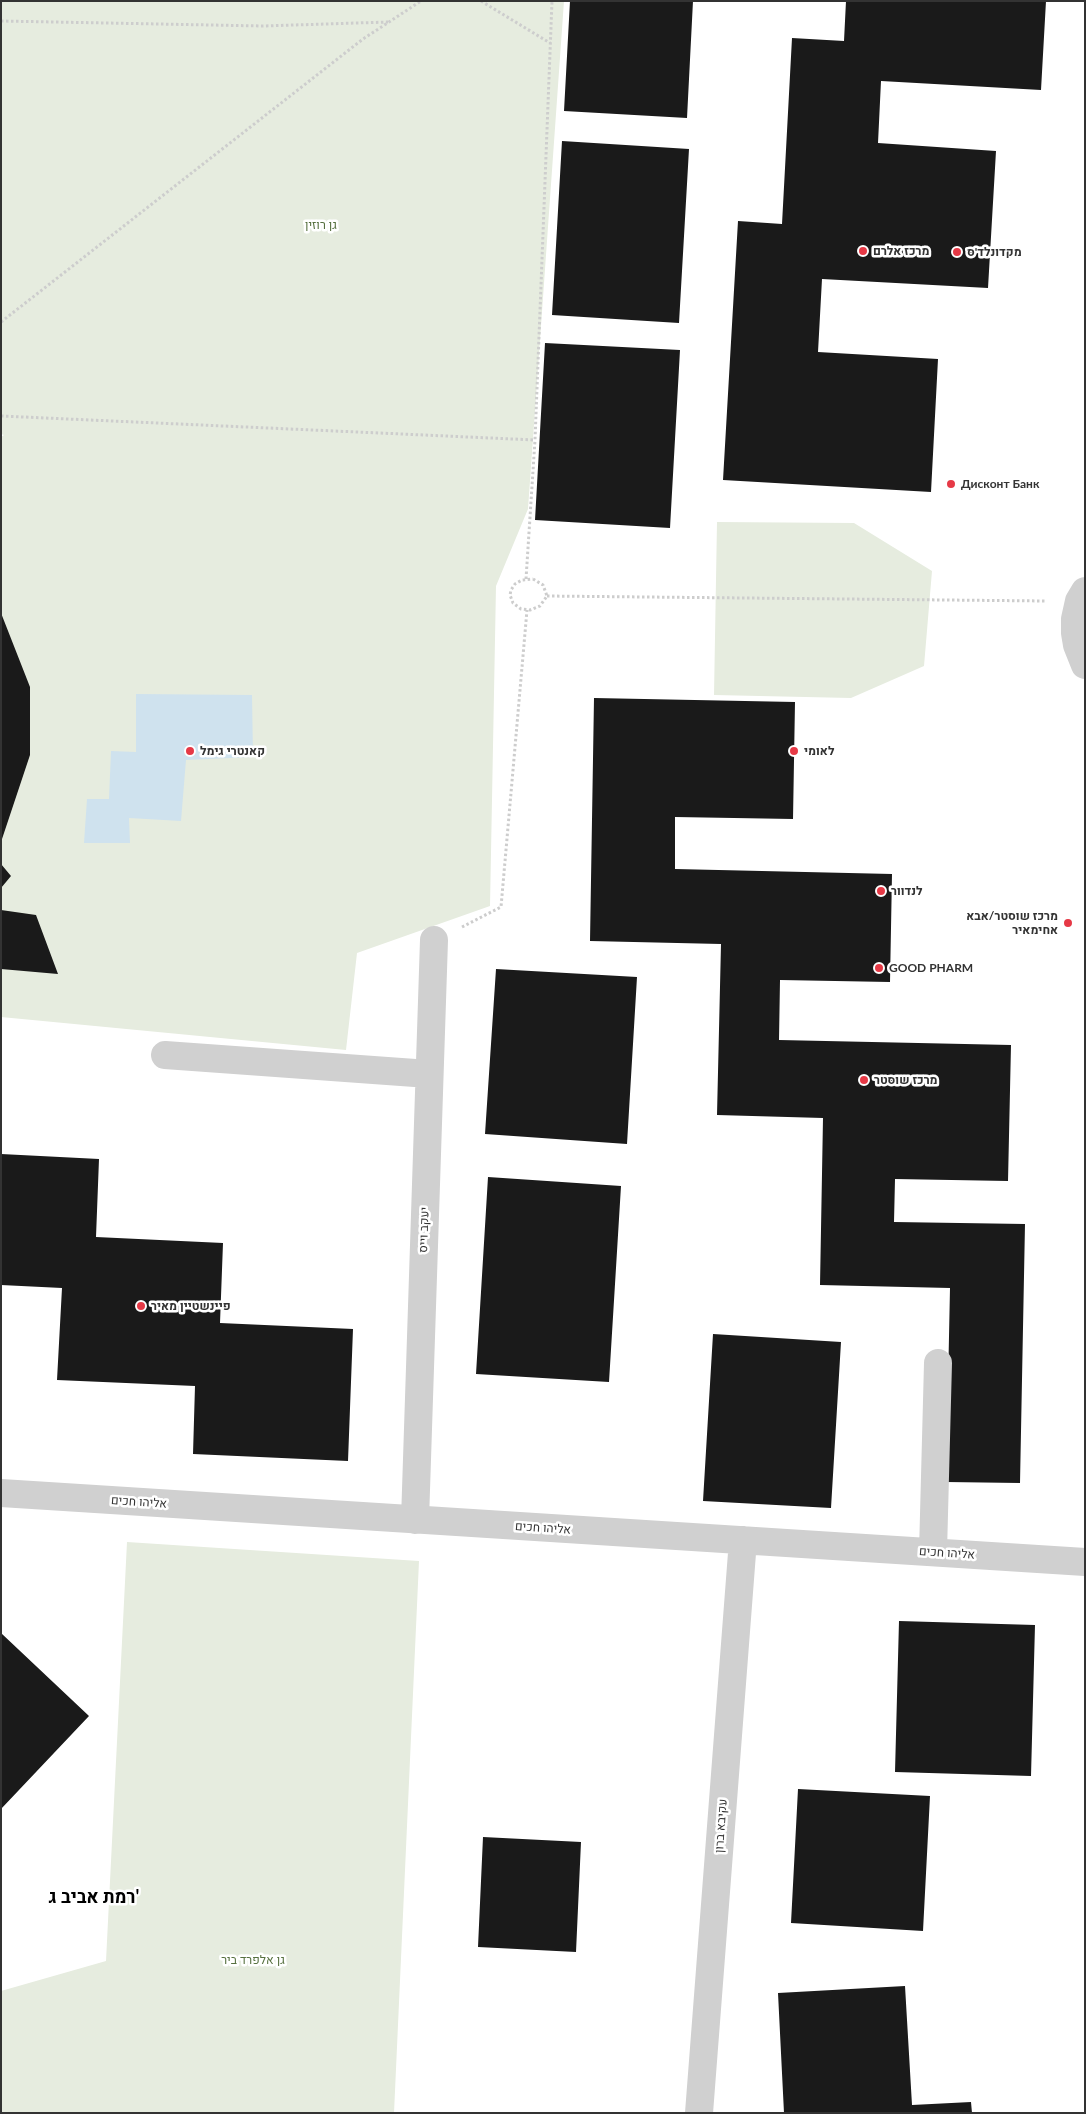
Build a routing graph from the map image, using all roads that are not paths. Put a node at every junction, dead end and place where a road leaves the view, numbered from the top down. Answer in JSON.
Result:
{"nodes":[{"id":1,"x":1082,"y":596,"type":"edge"},
{"id":2,"x":1085,"y":665,"type":"edge"},
{"id":3,"x":434,"y":940,"type":"road end"},
{"id":4,"x":165,"y":1055,"type":"dead end"},
{"id":5,"x":429,"y":1074,"type":"junction"},
{"id":6,"x":938,"y":1363,"type":"dead end"},
{"id":7,"x":1,"y":1494,"type":"edge"},
{"id":8,"x":415,"y":1520,"type":"junction"},
{"id":9,"x":743,"y":1540,"type":"junction"},
{"id":10,"x":933,"y":1552,"type":"junction"},
{"id":11,"x":1085,"y":1562,"type":"edge"},
{"id":12,"x":699,"y":2113,"type":"edge"}],
"edges":[{"from":1,"to":2,"type":"street"},
{"from":3,"to":5,"type":"street","name":"יעקב וייס"},
{"from":4,"to":5,"type":"street"},
{"from":5,"to":8,"type":"street","name":"יעקב וייס"},
{"from":6,"to":10,"type":"street"},
{"from":7,"to":8,"type":"street","name":"אליהו חכים"},
{"from":8,"to":9,"type":"street","name":"אליהו חכים"},
{"from":9,"to":10,"type":"street","name":"אליהו חכים"},
{"from":9,"to":12,"type":"street","name":"עקיבא ברון"},
{"from":10,"to":11,"type":"street","name":"אליהו חכים"}]}
